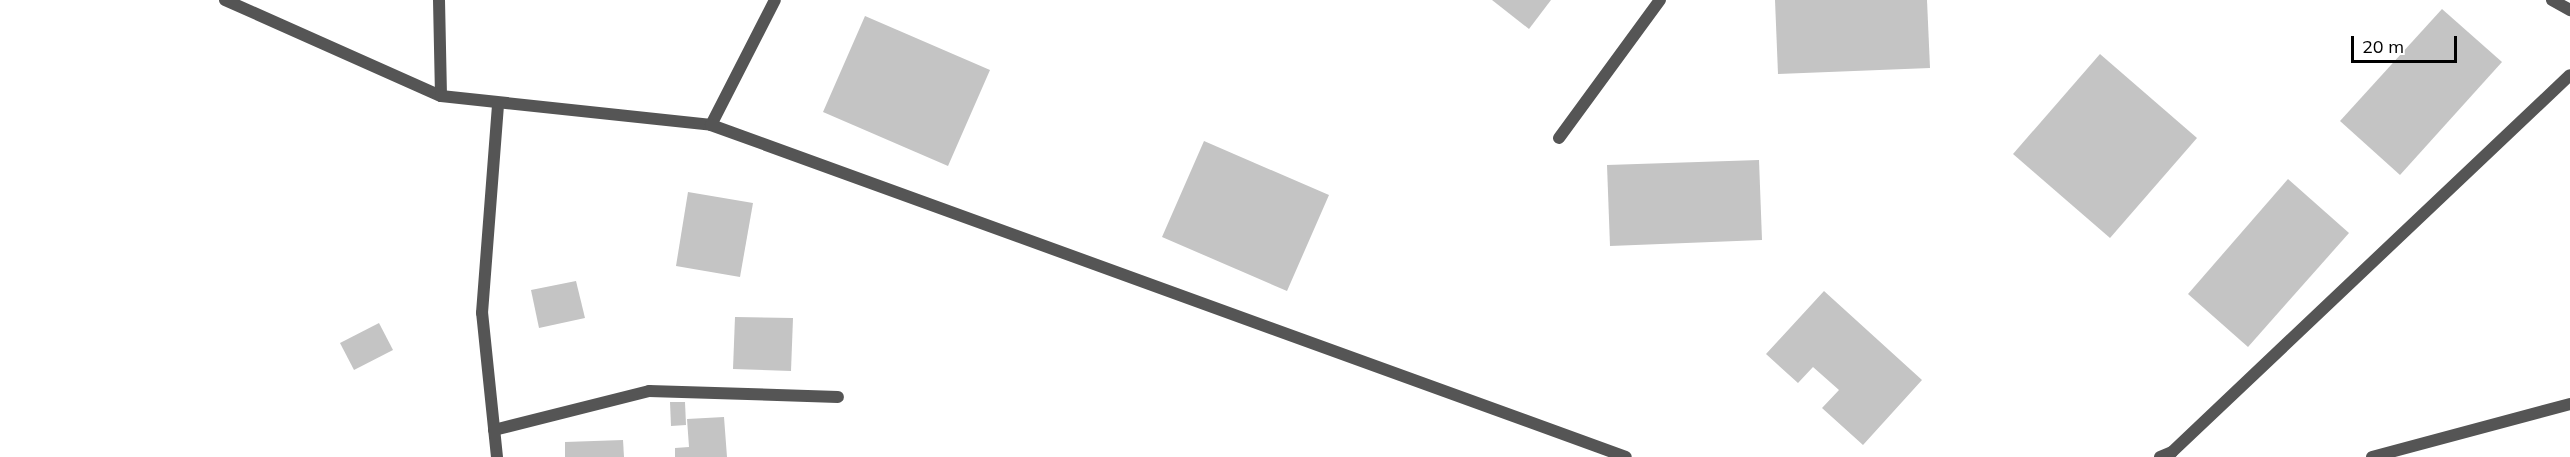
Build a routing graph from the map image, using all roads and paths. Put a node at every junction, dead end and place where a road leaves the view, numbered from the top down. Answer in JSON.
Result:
{"nodes":[{"id":1,"x":225,"y":0,"type":"edge"},
{"id":2,"x":439,"y":0,"type":"edge"},
{"id":3,"x":775,"y":0,"type":"edge"},
{"id":4,"x":1660,"y":0,"type":"edge"},
{"id":5,"x":2552,"y":0,"type":"edge"},
{"id":6,"x":2570,"y":10,"type":"edge"},
{"id":7,"x":2570,"y":75,"type":"edge"},
{"id":8,"x":441,"y":96,"type":"junction"},
{"id":9,"x":498,"y":105,"type":"junction"},
{"id":10,"x":711,"y":125,"type":"junction"},
{"id":11,"x":1559,"y":138,"type":"dead end"},
{"id":12,"x":838,"y":397,"type":"dead end"},
{"id":13,"x":2570,"y":404,"type":"edge"},
{"id":14,"x":494,"y":430,"type":"junction"},
{"id":15,"x":497,"y":457,"type":"edge"},
{"id":16,"x":1626,"y":457,"type":"edge"},
{"id":17,"x":2160,"y":457,"type":"edge"},
{"id":18,"x":2372,"y":457,"type":"edge"}],
"edges":[{"from":1,"to":8,"type":"street"},
{"from":2,"to":8,"type":"street"},
{"from":3,"to":10,"type":"street"},
{"from":4,"to":11,"type":"street"},
{"from":5,"to":6,"type":"street"},
{"from":7,"to":17,"type":"street"},
{"from":8,"to":9,"type":"street"},
{"from":9,"to":10,"type":"street"},
{"from":9,"to":14,"type":"street"},
{"from":10,"to":16,"type":"street"},
{"from":12,"to":14,"type":"street"},
{"from":13,"to":18,"type":"street"},
{"from":14,"to":15,"type":"street"}]}
